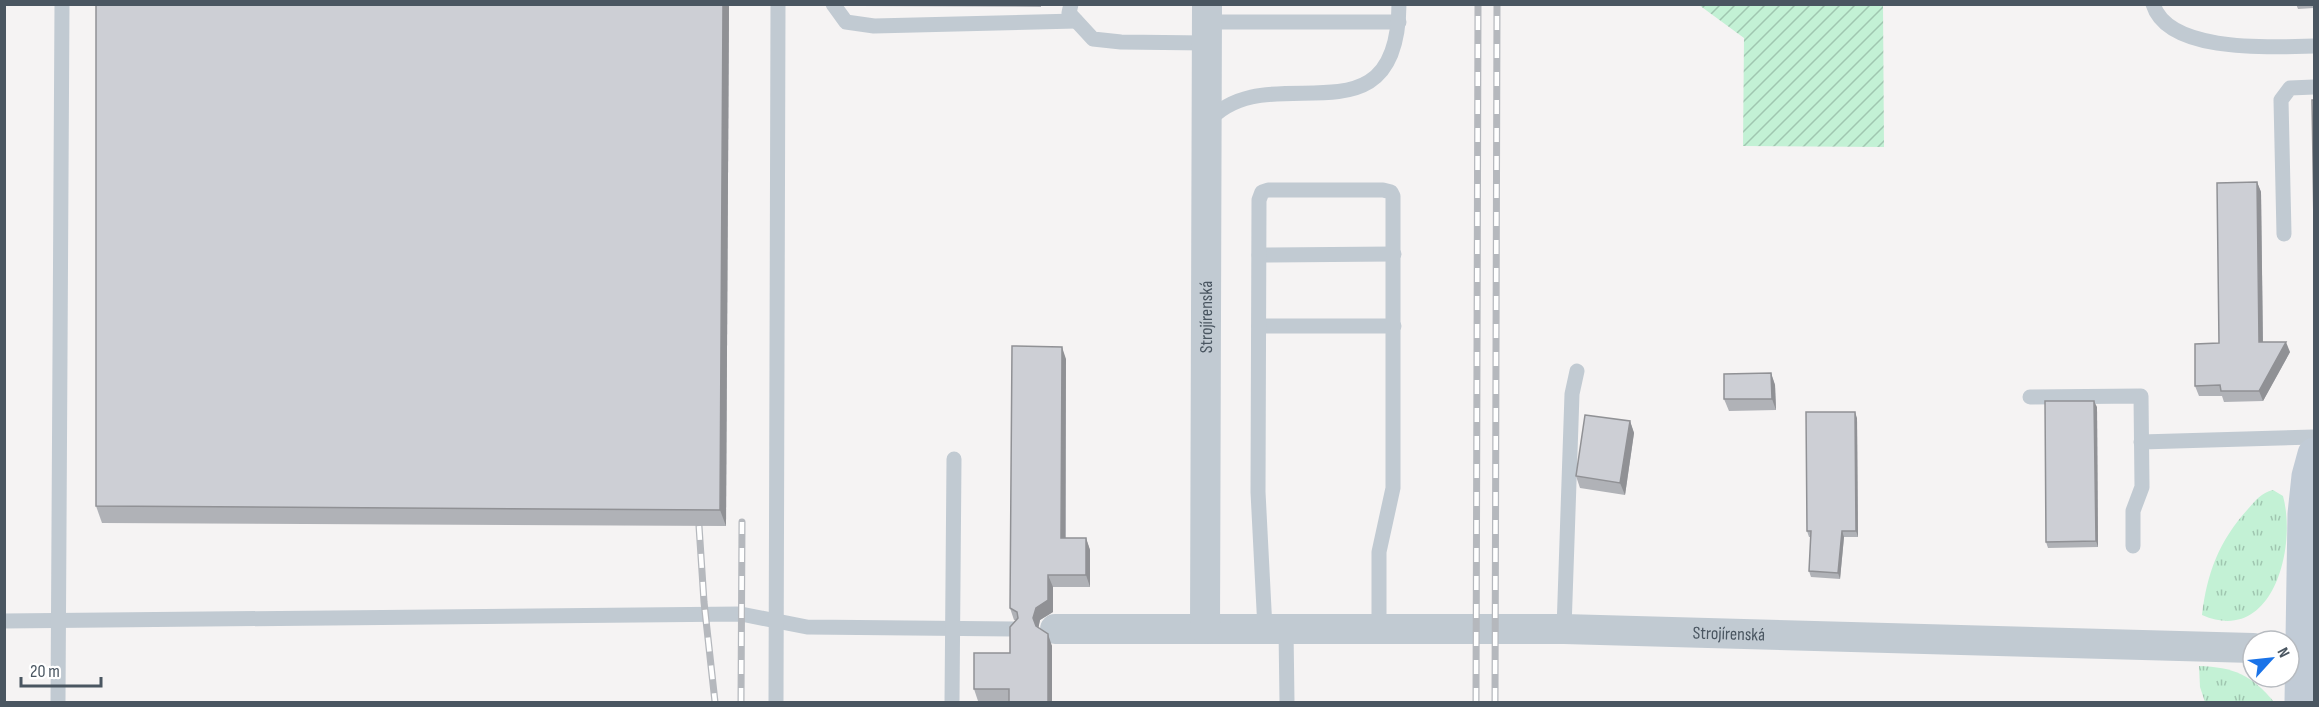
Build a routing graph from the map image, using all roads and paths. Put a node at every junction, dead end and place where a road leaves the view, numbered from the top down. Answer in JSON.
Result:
{"nodes":[{"id":1,"x":62,"y":4,"type":"edge"},
{"id":2,"x":778,"y":4,"type":"edge"},
{"id":3,"x":833,"y":4,"type":"edge"},
{"id":4,"x":1071,"y":4,"type":"edge"},
{"id":5,"x":1399,"y":4,"type":"edge"},
{"id":6,"x":2153,"y":4,"type":"edge"},
{"id":7,"x":1076,"y":21,"type":"junction"},
{"id":8,"x":1399,"y":22,"type":"junction"},
{"id":9,"x":1207,"y":23,"type":"edge"},
{"id":10,"x":2314,"y":46,"type":"edge"},
{"id":11,"x":2314,"y":87,"type":"edge"},
{"id":12,"x":1206,"y":124,"type":"junction"},
{"id":13,"x":2284,"y":234,"type":"dead end"},
{"id":14,"x":1394,"y":254,"type":"junction"},
{"id":15,"x":1259,"y":255,"type":"junction"},
{"id":16,"x":1259,"y":326,"type":"junction"},
{"id":17,"x":1394,"y":326,"type":"junction"},
{"id":18,"x":1577,"y":371,"type":"dead end"},
{"id":19,"x":2030,"y":397,"type":"dead end"},
{"id":20,"x":2314,"y":437,"type":"edge"},
{"id":21,"x":2141,"y":442,"type":"junction"},
{"id":22,"x":2314,"y":454,"type":"edge"},
{"id":23,"x":954,"y":459,"type":"dead end"},
{"id":24,"x":2133,"y":546,"type":"dead end"},
{"id":25,"x":59,"y":620,"type":"junction"},
{"id":26,"x":4,"y":621,"type":"edge"},
{"id":27,"x":777,"y":621,"type":"junction"},
{"id":28,"x":953,"y":629,"type":"junction"},
{"id":29,"x":1012,"y":629,"type":"edge"},
{"id":30,"x":1055,"y":629,"type":"dead end"},
{"id":31,"x":1205,"y":629,"type":"junction"},
{"id":32,"x":1275,"y":629,"type":"junction"},
{"id":33,"x":1379,"y":629,"type":"junction"},
{"id":34,"x":1564,"y":630,"type":"junction"},
{"id":35,"x":2241,"y":648,"type":"edge"},
{"id":36,"x":2301,"y":650,"type":"edge"},
{"id":37,"x":58,"y":702,"type":"edge"},
{"id":38,"x":776,"y":702,"type":"edge"},
{"id":39,"x":952,"y":702,"type":"edge"},
{"id":40,"x":1287,"y":702,"type":"edge"}],
"edges":[{"from":1,"to":25,"type":"lane"},
{"from":2,"to":27,"type":"lane"},
{"from":3,"to":7,"type":"lane"},
{"from":4,"to":7,"type":"lane"},
{"from":5,"to":8,"type":"lane"},
{"from":6,"to":10,"type":"lane"},
{"from":7,"to":9,"type":"lane"},
{"from":8,"to":9,"type":"lane"},
{"from":8,"to":12,"type":"lane"},
{"from":9,"to":12,"type":"street","name":"Strojírenská"},
{"from":11,"to":13,"type":"lane"},
{"from":12,"to":31,"type":"street","name":"Strojírenská"},
{"from":14,"to":15,"type":"lane"},
{"from":14,"to":15,"type":"lane"},
{"from":14,"to":17,"type":"lane"},
{"from":15,"to":16,"type":"lane"},
{"from":16,"to":17,"type":"lane"},
{"from":16,"to":32,"type":"lane"},
{"from":17,"to":33,"type":"lane"},
{"from":18,"to":34,"type":"lane"},
{"from":19,"to":21,"type":"lane"},
{"from":20,"to":21,"type":"lane"},
{"from":21,"to":24,"type":"lane"},
{"from":22,"to":36,"type":"street"},
{"from":23,"to":28,"type":"lane"},
{"from":25,"to":26,"type":"lane"},
{"from":25,"to":27,"type":"lane"},
{"from":25,"to":37,"type":"lane"},
{"from":27,"to":28,"type":"lane"},
{"from":27,"to":38,"type":"lane"},
{"from":28,"to":29,"type":"lane"},
{"from":28,"to":39,"type":"lane"},
{"from":30,"to":31,"type":"street","name":"Strojírenská"},
{"from":31,"to":32,"type":"street","name":"Strojírenská"},
{"from":32,"to":33,"type":"street","name":"Strojírenská"},
{"from":32,"to":40,"type":"lane"},
{"from":33,"to":34,"type":"street","name":"Strojírenská"},
{"from":34,"to":35,"type":"street","name":"Strojírenská"}]}
